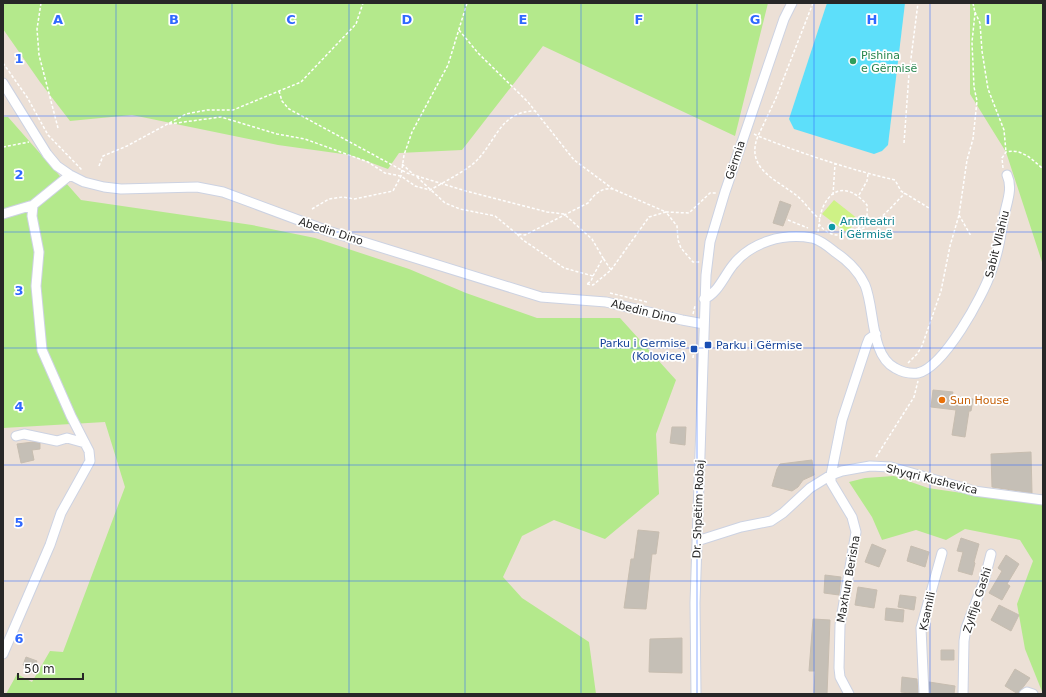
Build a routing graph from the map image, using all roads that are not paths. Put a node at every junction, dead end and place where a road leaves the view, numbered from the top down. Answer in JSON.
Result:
{"nodes":[{"id":1,"x":792,"y":3,"type":"edge"},
{"id":2,"x":3,"y":83,"type":"edge"},
{"id":3,"x":70,"y":175,"type":"junction"},
{"id":4,"x":1007,"y":175,"type":"road end"},
{"id":5,"x":33,"y":205,"type":"junction"},
{"id":6,"x":3,"y":214,"type":"edge"},
{"id":7,"x":704,"y":299,"type":"junction"},
{"id":8,"x":704,"y":324,"type":"junction"},
{"id":9,"x":876,"y":334,"type":"junction"},
{"id":10,"x":16,"y":436,"type":"dead end"},
{"id":11,"x":85,"y":444,"type":"junction"},
{"id":12,"x":831,"y":476,"type":"junction"},
{"id":13,"x":1043,"y":500,"type":"edge"},
{"id":14,"x":697,"y":541,"type":"junction"},
{"id":15,"x":942,"y":553,"type":"dead end"},
{"id":16,"x":991,"y":554,"type":"dead end"},
{"id":17,"x":3,"y":654,"type":"edge"},
{"id":18,"x":696,"y":694,"type":"edge"},
{"id":19,"x":849,"y":694,"type":"edge"},
{"id":20,"x":924,"y":694,"type":"edge"},
{"id":21,"x":963,"y":694,"type":"edge"},
{"id":22,"x":1024,"y":694,"type":"edge"},
{"id":23,"x":1033,"y":694,"type":"edge"}],
"edges":[{"from":1,"to":7,"type":"street","name":"Gërmia"},
{"from":2,"to":3,"type":"street","name":"Abedin Dino"},
{"from":3,"to":5,"type":"street"},
{"from":3,"to":8,"type":"street","name":"Abedin Dino"},
{"from":4,"to":9,"type":"street","name":"Sabit Vllahiu"},
{"from":5,"to":6,"type":"street"},
{"from":5,"to":11,"type":"street"},
{"from":7,"to":8,"type":"street","name":"Gërmia"},
{"from":7,"to":9,"type":"street"},
{"from":8,"to":14,"type":"street","name":"Dr. Shpëtim Robaj"},
{"from":9,"to":12,"type":"street"},
{"from":10,"to":11,"type":"street"},
{"from":11,"to":17,"type":"street"},
{"from":12,"to":13,"type":"street","name":"Shyqri Kushevica"},
{"from":12,"to":14,"type":"street","name":"Shyqri Kushevica"},
{"from":12,"to":19,"type":"street","name":"Maxhun Berisha"},
{"from":14,"to":18,"type":"street","name":"Dr. Shpëtim Robaj"},
{"from":15,"to":20,"type":"street","name":"Ksamili"},
{"from":16,"to":21,"type":"street","name":"Zylfije Gashi"},
{"from":22,"to":23,"type":"street"}]}
